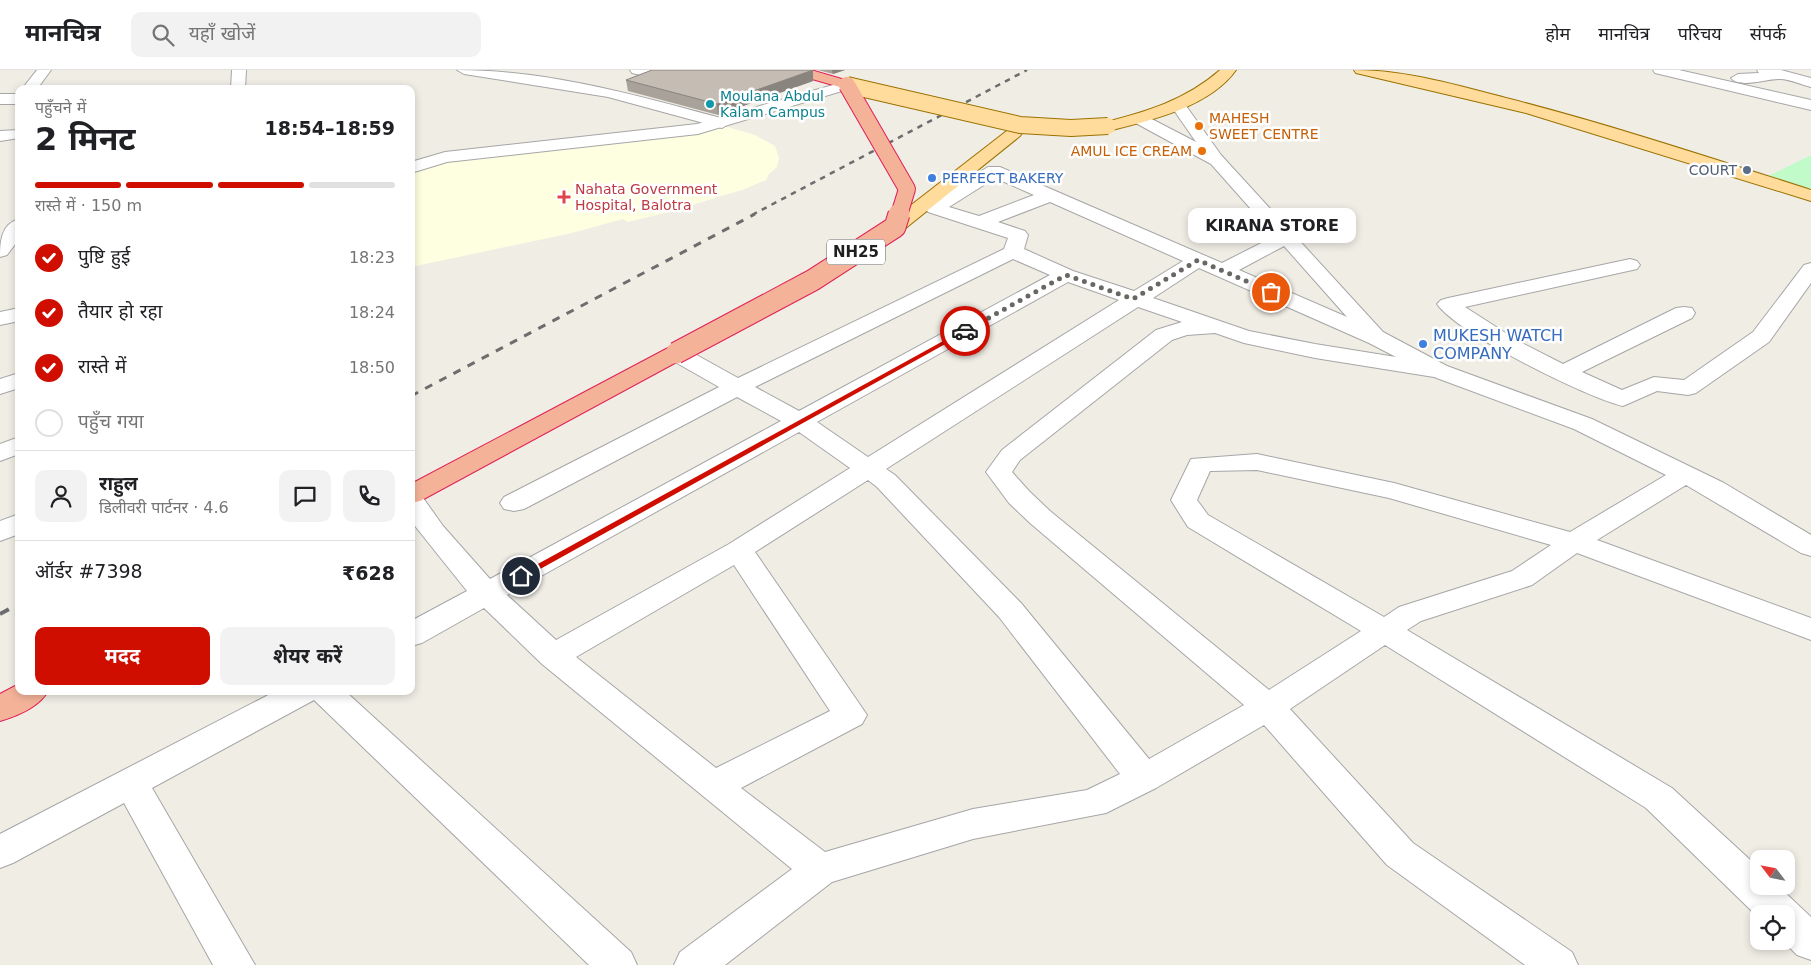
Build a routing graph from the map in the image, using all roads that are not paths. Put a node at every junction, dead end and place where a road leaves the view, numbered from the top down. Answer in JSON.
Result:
{"nodes":[{"id":1,"x":44,"y":70,"type":"edge"},
{"id":2,"x":239,"y":70,"type":"edge"},
{"id":3,"x":464,"y":70,"type":"edge"},
{"id":4,"x":796,"y":70,"type":"edge"},
{"id":5,"x":1229,"y":70,"type":"edge"},
{"id":6,"x":1360,"y":70,"type":"edge"},
{"id":7,"x":1660,"y":70,"type":"edge"},
{"id":8,"x":1764,"y":70,"type":"edge"},
{"id":9,"x":648,"y":71,"type":"edge"},
{"id":10,"x":1785,"y":72,"type":"edge"},
{"id":11,"x":1677,"y":73,"type":"junction"},
{"id":12,"x":1811,"y":83,"type":"edge"},
{"id":13,"x":32,"y":85,"type":"edge"},
{"id":14,"x":238,"y":85,"type":"edge"},
{"id":15,"x":847,"y":85,"type":"junction"},
{"id":16,"x":609,"y":93,"type":"junction"},
{"id":17,"x":15,"y":98,"type":"edge"},
{"id":18,"x":0,"y":99,"type":"edge"},
{"id":19,"x":1811,"y":105,"type":"edge"},
{"id":20,"x":1178,"y":106,"type":"junction"},
{"id":21,"x":1138,"y":118,"type":"junction"},
{"id":22,"x":722,"y":123,"type":"junction"},
{"id":23,"x":1020,"y":125,"type":"junction"},
{"id":24,"x":15,"y":131,"type":"edge"},
{"id":25,"x":0,"y":136,"type":"edge"},
{"id":26,"x":1217,"y":160,"type":"junction"},
{"id":27,"x":415,"y":167,"type":"edge"},
{"id":28,"x":1051,"y":195,"type":"junction"},
{"id":29,"x":1811,"y":196,"type":"edge"},
{"id":30,"x":15,"y":222,"type":"edge"},
{"id":31,"x":980,"y":223,"type":"junction"},
{"id":32,"x":0,"y":224,"type":"edge"},
{"id":33,"x":895,"y":226,"type":"junction"},
{"id":34,"x":15,"y":230,"type":"edge"},
{"id":35,"x":1287,"y":237,"type":"junction"},
{"id":36,"x":0,"y":251,"type":"edge"},
{"id":37,"x":1012,"y":252,"type":"junction"},
{"id":38,"x":1198,"y":260,"type":"junction"},
{"id":39,"x":1630,"y":265,"type":"dead end"},
{"id":40,"x":1811,"y":269,"type":"edge"},
{"id":41,"x":1223,"y":271,"type":"junction"},
{"id":42,"x":1066,"y":275,"type":"junction"},
{"id":43,"x":1133,"y":299,"type":"junction"},
{"id":44,"x":1684,"y":314,"type":"dead end"},
{"id":45,"x":15,"y":315,"type":"edge"},
{"id":46,"x":0,"y":319,"type":"edge"},
{"id":47,"x":1221,"y":328,"type":"junction"},
{"id":48,"x":1377,"y":338,"type":"junction"},
{"id":49,"x":676,"y":353,"type":"junction"},
{"id":50,"x":1439,"y":372,"type":"junction"},
{"id":51,"x":1562,"y":373,"type":"junction"},
{"id":52,"x":15,"y":381,"type":"edge"},
{"id":53,"x":739,"y":386,"type":"junction"},
{"id":54,"x":0,"y":387,"type":"edge"},
{"id":55,"x":1623,"y":400,"type":"junction"},
{"id":56,"x":800,"y":422,"type":"junction"},
{"id":57,"x":1583,"y":424,"type":"junction"},
{"id":58,"x":15,"y":447,"type":"edge"},
{"id":59,"x":0,"y":453,"type":"edge"},
{"id":60,"x":868,"y":468,"type":"junction"},
{"id":61,"x":1686,"y":474,"type":"junction"},
{"id":62,"x":415,"y":493,"type":"edge"},
{"id":63,"x":514,"y":504,"type":"dead end"},
{"id":64,"x":415,"y":507,"type":"edge"},
{"id":65,"x":15,"y":525,"type":"edge"},
{"id":66,"x":0,"y":532,"type":"edge"},
{"id":67,"x":1574,"y":542,"type":"junction"},
{"id":68,"x":1811,"y":547,"type":"edge"},
{"id":69,"x":739,"y":550,"type":"junction"},
{"id":70,"x":486,"y":595,"type":"junction"},
{"id":71,"x":1811,"y":629,"type":"edge"},
{"id":72,"x":415,"y":632,"type":"edge"},
{"id":73,"x":1383,"y":632,"type":"junction"},
{"id":74,"x":553,"y":656,"type":"junction"},
{"id":75,"x":25,"y":695,"type":"edge"},
{"id":76,"x":296,"y":695,"type":"edge"},
{"id":77,"x":328,"y":695,"type":"edge"},
{"id":78,"x":1268,"y":707,"type":"junction"},
{"id":79,"x":0,"y":709,"type":"edge"},
{"id":80,"x":1144,"y":778,"type":"junction"},
{"id":81,"x":131,"y":783,"type":"junction"},
{"id":82,"x":713,"y":786,"type":"junction"},
{"id":83,"x":0,"y":852,"type":"edge"},
{"id":84,"x":820,"y":870,"type":"junction"},
{"id":85,"x":1772,"y":905,"type":"edge"},
{"id":86,"x":1795,"y":927,"type":"edge"},
{"id":87,"x":1811,"y":942,"type":"edge"},
{"id":88,"x":235,"y":965,"type":"edge"},
{"id":89,"x":617,"y":965,"type":"edge"},
{"id":90,"x":694,"y":965,"type":"edge"},
{"id":91,"x":1558,"y":965,"type":"edge"}],
"edges":[{"from":1,"to":13,"type":"street"},
{"from":2,"to":14,"type":"street"},
{"from":3,"to":16,"type":"street"},
{"from":4,"to":15,"type":"highway"},
{"from":5,"to":20,"type":"main road"},
{"from":6,"to":29,"type":"main road"},
{"from":7,"to":11,"type":"street"},
{"from":8,"to":10,"type":"street"},
{"from":9,"to":16,"type":"street"},
{"from":10,"to":11,"type":"street"},
{"from":10,"to":12,"type":"street"},
{"from":11,"to":19,"type":"street"},
{"from":15,"to":22,"type":"street"},
{"from":15,"to":23,"type":"main road","bridge":true},
{"from":15,"to":33,"type":"highway","number":"NH25","bridge":true},
{"from":16,"to":22,"type":"street"},
{"from":17,"to":18,"type":"street"},
{"from":20,"to":21,"type":"main road"},
{"from":20,"to":26,"type":"street"},
{"from":21,"to":23,"type":"main road","bridge":true},
{"from":21,"to":26,"type":"street"},
{"from":22,"to":27,"type":"street"},
{"from":23,"to":33,"type":"main road"},
{"from":24,"to":25,"type":"street"},
{"from":26,"to":35,"type":"street"},
{"from":28,"to":31,"type":"street"},
{"from":28,"to":31,"type":"street"},
{"from":28,"to":38,"type":"street"},
{"from":30,"to":32,"type":"street"},
{"from":31,"to":37,"type":"street"},
{"from":33,"to":49,"type":"highway","number":"NH25","bridge":true},
{"from":34,"to":36,"type":"street"},
{"from":35,"to":41,"type":"street"},
{"from":35,"to":48,"type":"street"},
{"from":37,"to":42,"type":"street"},
{"from":37,"to":53,"type":"street"},
{"from":38,"to":41,"type":"street"},
{"from":38,"to":43,"type":"street"},
{"from":39,"to":51,"type":"street"},
{"from":40,"to":55,"type":"street"},
{"from":41,"to":48,"type":"street"},
{"from":42,"to":43,"type":"street"},
{"from":42,"to":56,"type":"street"},
{"from":43,"to":47,"type":"street"},
{"from":43,"to":60,"type":"street"},
{"from":44,"to":51,"type":"street"},
{"from":45,"to":46,"type":"street"},
{"from":47,"to":50,"type":"street"},
{"from":47,"to":78,"type":"street"},
{"from":48,"to":50,"type":"street"},
{"from":49,"to":53,"type":"street"},
{"from":49,"to":62,"type":"highway","number":"NH25"},
{"from":50,"to":57,"type":"street"},
{"from":51,"to":55,"type":"street"},
{"from":52,"to":54,"type":"street"},
{"from":53,"to":56,"type":"street"},
{"from":53,"to":63,"type":"street"},
{"from":55,"to":57,"type":"street"},
{"from":56,"to":60,"type":"street"},
{"from":56,"to":70,"type":"street"},
{"from":57,"to":61,"type":"street"},
{"from":58,"to":59,"type":"street"},
{"from":60,"to":69,"type":"street"},
{"from":60,"to":80,"type":"street"},
{"from":61,"to":67,"type":"street"},
{"from":61,"to":68,"type":"street"},
{"from":64,"to":70,"type":"street"},
{"from":65,"to":66,"type":"street"},
{"from":67,"to":71,"type":"street"},
{"from":67,"to":73,"type":"street"},
{"from":67,"to":73,"type":"street"},
{"from":69,"to":74,"type":"street"},
{"from":69,"to":82,"type":"street"},
{"from":70,"to":72,"type":"street"},
{"from":70,"to":74,"type":"street"},
{"from":73,"to":78,"type":"street"},
{"from":73,"to":85,"type":"street"},
{"from":74,"to":82,"type":"street"},
{"from":75,"to":79,"type":"highway"},
{"from":76,"to":81,"type":"street"},
{"from":77,"to":89,"type":"street"},
{"from":78,"to":80,"type":"street"},
{"from":78,"to":91,"type":"street"},
{"from":80,"to":84,"type":"street"},
{"from":81,"to":83,"type":"street"},
{"from":81,"to":88,"type":"street"},
{"from":82,"to":84,"type":"street"},
{"from":84,"to":90,"type":"street"},
{"from":86,"to":87,"type":"street"}]}
